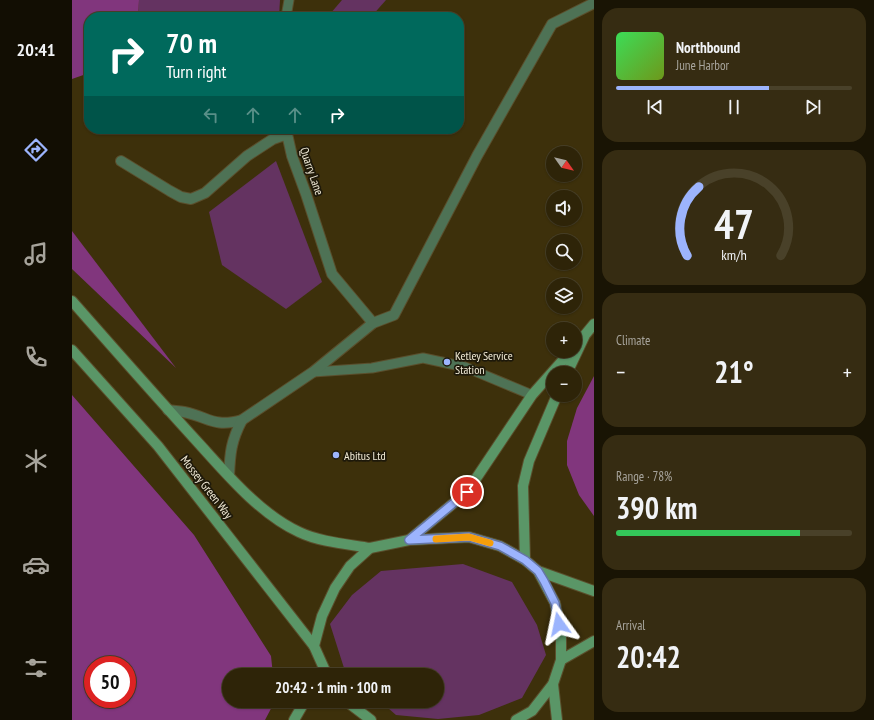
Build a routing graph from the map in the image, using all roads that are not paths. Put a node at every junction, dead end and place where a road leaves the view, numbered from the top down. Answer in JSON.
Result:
{"nodes":[{"id":1,"x":289,"y":0,"type":"edge"},
{"id":2,"x":594,"y":4,"type":"edge"},
{"id":3,"x":287,"y":12,"type":"edge"},
{"id":4,"x":282,"y":134,"type":"edge"},
{"id":5,"x":286,"y":134,"type":"edge"},
{"id":6,"x":121,"y":161,"type":"dead end"},
{"id":7,"x":72,"y":301,"type":"edge"},
{"id":8,"x":373,"y":323,"type":"junction"},
{"id":9,"x":594,"y":324,"type":"edge"},
{"id":10,"x":584,"y":337,"type":"joint"},
{"id":11,"x":72,"y":350,"type":"edge"},
{"id":12,"x":565,"y":358,"type":"edge"},
{"id":13,"x":570,"y":366,"type":"edge"},
{"id":14,"x":313,"y":372,"type":"junction"},
{"id":15,"x":532,"y":395,"type":"junction"},
{"id":16,"x":554,"y":402,"type":"edge"},
{"id":17,"x":168,"y":410,"type":"junction"},
{"id":18,"x":242,"y":420,"type":"junction"},
{"id":19,"x":229,"y":476,"type":"junction"},
{"id":20,"x":409,"y":540,"type":"junction"},
{"id":21,"x":370,"y":548,"type":"junction"},
{"id":22,"x":525,"y":560,"type":"junction"},
{"id":23,"x":538,"y":571,"type":"junction"},
{"id":24,"x":594,"y":591,"type":"edge"},
{"id":25,"x":594,"y":641,"type":"edge"},
{"id":26,"x":314,"y":646,"type":"junction"},
{"id":27,"x":561,"y":660,"type":"junction"},
{"id":28,"x":321,"y":663,"type":"junction"},
{"id":29,"x":319,"y":668,"type":"edge"},
{"id":30,"x":324,"y":668,"type":"edge"},
{"id":31,"x":553,"y":684,"type":"junction"},
{"id":32,"x":301,"y":708,"type":"edge"},
{"id":33,"x":355,"y":708,"type":"edge"},
{"id":34,"x":294,"y":720,"type":"edge"},
{"id":35,"x":371,"y":720,"type":"edge"},
{"id":36,"x":516,"y":720,"type":"edge"},
{"id":37,"x":557,"y":720,"type":"edge"}],
"edges":[{"from":1,"to":3,"type":"lane"},
{"from":2,"to":8,"type":"street"},
{"from":4,"to":6,"type":"street","name":"Quarry Lane"},
{"from":5,"to":8,"type":"street","name":"Quarry Lane"},
{"from":7,"to":17,"type":"main road","name":"Mossey Green Way"},
{"from":8,"to":14,"type":"street"},
{"from":9,"to":10,"type":"main road"},
{"from":10,"to":13,"type":"main road"},
{"from":11,"to":26,"type":"main road","name":"Mossey Green Way"},
{"from":12,"to":15,"type":"main road"},
{"from":14,"to":15,"type":"lane"},
{"from":14,"to":18,"type":"street"},
{"from":15,"to":20,"type":"main road"},
{"from":16,"to":22,"type":"main road"},
{"from":17,"to":18,"type":"street"},
{"from":17,"to":19,"type":"main road","name":"Mossey Green Way"},
{"from":18,"to":19,"type":"street"},
{"from":19,"to":21,"type":"main road","name":"Mossey Green Way"},
{"from":20,"to":21,"type":"main road"},
{"from":20,"to":22,"type":"main road"},
{"from":21,"to":26,"type":"main road"},
{"from":22,"to":23,"type":"main road"},
{"from":23,"to":24,"type":"main road"},
{"from":23,"to":27,"type":"main road"},
{"from":25,"to":27,"type":"main road"},
{"from":26,"to":28,"type":"main road","name":"Mossey Green Way"},
{"from":27,"to":31,"type":"main road"},
{"from":28,"to":29,"type":"main road"},
{"from":28,"to":30,"type":"main road","name":"Mossey Green Way"},
{"from":31,"to":36,"type":"main road"},
{"from":31,"to":37,"type":"main road"},
{"from":32,"to":34,"type":"main road"},
{"from":33,"to":35,"type":"main road"}]}
